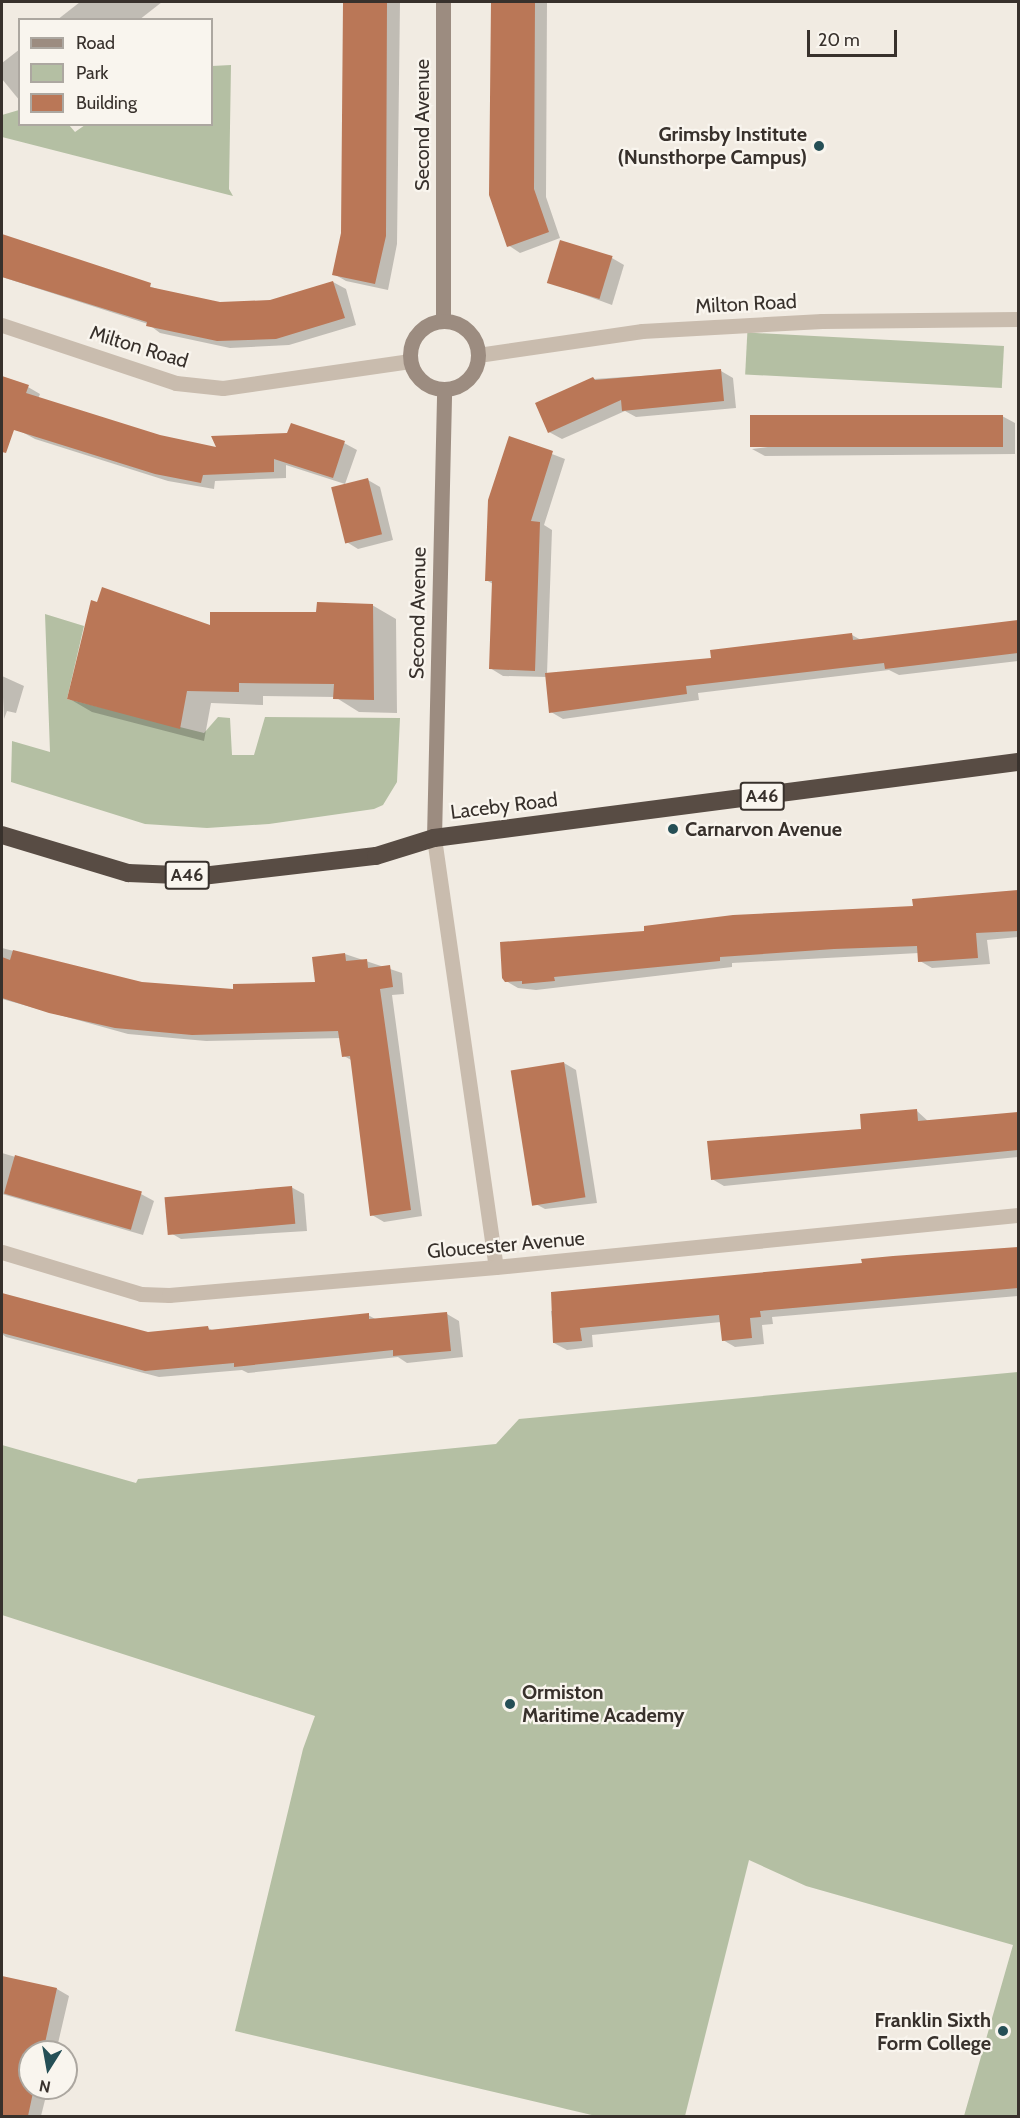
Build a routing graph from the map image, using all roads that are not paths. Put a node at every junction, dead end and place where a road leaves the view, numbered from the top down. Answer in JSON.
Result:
{"nodes":[{"id":1,"x":443,"y":2,"type":"edge"},
{"id":2,"x":1018,"y":319,"type":"edge"},
{"id":3,"x":443,"y":321,"type":"junction"},
{"id":4,"x":2,"y":325,"type":"edge"},
{"id":5,"x":478,"y":355,"type":"junction"},
{"id":6,"x":410,"y":361,"type":"junction"},
{"id":7,"x":444,"y":389,"type":"junction"},
{"id":8,"x":1018,"y":762,"type":"edge"},
{"id":9,"x":2,"y":835,"type":"edge"},
{"id":10,"x":434,"y":838,"type":"junction"},
{"id":11,"x":1018,"y":1215,"type":"edge"},
{"id":12,"x":2,"y":1252,"type":"edge"},
{"id":13,"x":496,"y":1268,"type":"junction"}],
"edges":[{"from":1,"to":3,"type":"street","name":"Second Avenue"},
{"from":2,"to":5,"type":"street","name":"Milton Road"},
{"from":3,"to":5,"type":"street"},
{"from":3,"to":6,"type":"street"},
{"from":4,"to":6,"type":"street","name":"Milton Road"},
{"from":5,"to":7,"type":"street"},
{"from":6,"to":7,"type":"street"},
{"from":7,"to":10,"type":"street","name":"Second Avenue"},
{"from":8,"to":10,"type":"highway","name":"Laceby Road","number":"A46"},
{"from":9,"to":10,"type":"highway","name":"Laceby Road","number":"A46"},
{"from":10,"to":13,"type":"street"},
{"from":11,"to":13,"type":"street","name":"Gloucester Avenue"},
{"from":12,"to":13,"type":"street","name":"Gloucester Avenue"}]}
